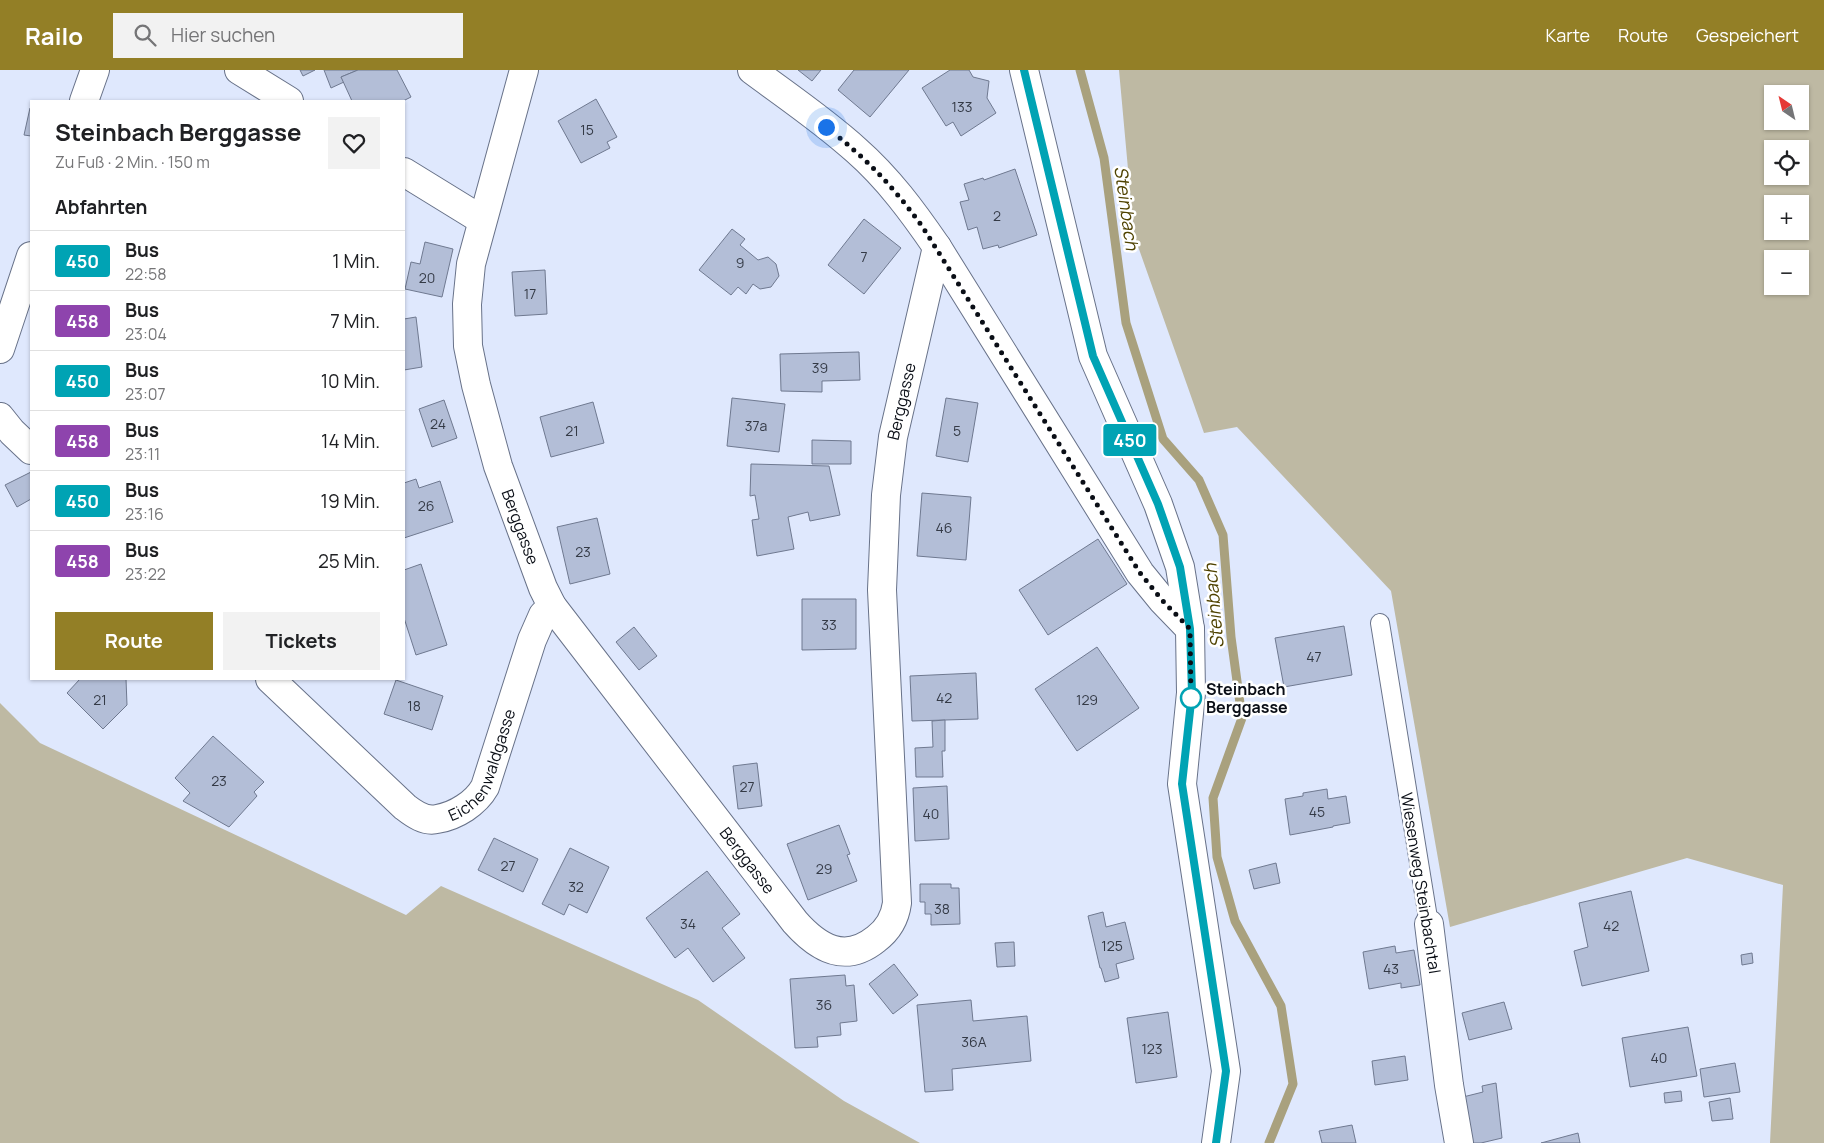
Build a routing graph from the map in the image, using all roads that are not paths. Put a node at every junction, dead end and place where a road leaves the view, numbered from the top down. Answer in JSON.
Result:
{"nodes":[{"id":1,"x":95,"y":70,"type":"edge"},
{"id":2,"x":239,"y":70,"type":"edge"},
{"id":3,"x":524,"y":70,"type":"edge"},
{"id":4,"x":752,"y":70,"type":"edge"},
{"id":5,"x":1024,"y":70,"type":"edge"},
{"id":6,"x":84,"y":100,"type":"edge"},
{"id":7,"x":287,"y":100,"type":"edge"},
{"id":8,"x":405,"y":173,"type":"edge"},
{"id":9,"x":482,"y":220,"type":"junction"},
{"id":10,"x":937,"y":247,"type":"junction"},
{"id":11,"x":30,"y":259,"type":"edge"},
{"id":12,"x":0,"y":349,"type":"edge"},
{"id":13,"x":0,"y":417,"type":"edge"},
{"id":14,"x":30,"y":449,"type":"edge"},
{"id":15,"x":552,"y":606,"type":"junction"},
{"id":16,"x":1380,"y":623,"type":"dead end"},
{"id":17,"x":1190,"y":629,"type":"junction"},
{"id":18,"x":271,"y":680,"type":"edge"},
{"id":19,"x":1429,"y":924,"type":"joint"},
{"id":20,"x":1216,"y":1143,"type":"edge"},
{"id":21,"x":1459,"y":1143,"type":"edge"}],
"edges":[{"from":1,"to":6,"type":"street"},
{"from":2,"to":7,"type":"street"},
{"from":3,"to":9,"type":"street","name":"Berggasse"},
{"from":4,"to":10,"type":"street"},
{"from":5,"to":17,"type":"street"},
{"from":8,"to":9,"type":"street"},
{"from":9,"to":15,"type":"street","name":"Berggasse"},
{"from":10,"to":15,"type":"street","name":"Berggasse"},
{"from":10,"to":17,"type":"street"},
{"from":11,"to":12,"type":"street"},
{"from":13,"to":14,"type":"street"},
{"from":15,"to":18,"type":"street","name":"Eichenwaldgasse"},
{"from":16,"to":19,"type":"lane","name":"Wiesenweg Steinbachtal"},
{"from":17,"to":20,"type":"street"},
{"from":19,"to":21,"type":"street","name":"Wiesenweg Steinbachtal"}]}
